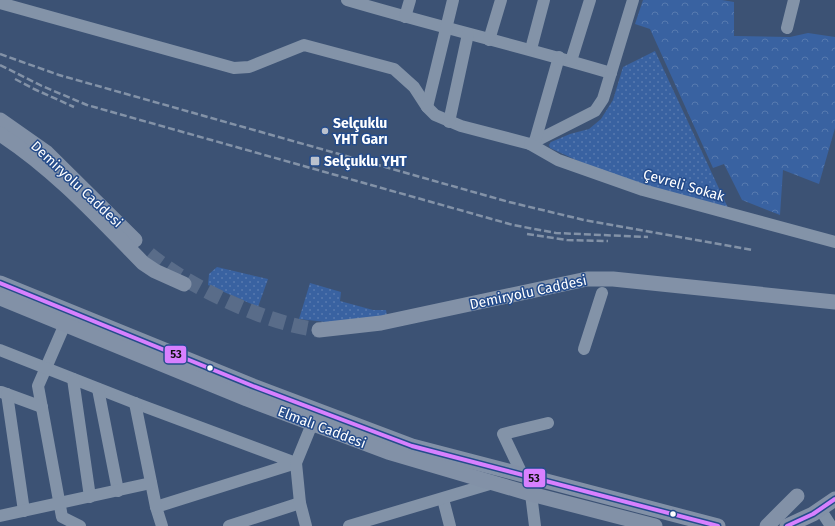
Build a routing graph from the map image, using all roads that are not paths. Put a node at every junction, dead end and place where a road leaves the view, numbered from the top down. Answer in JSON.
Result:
{"nodes":[{"id":1,"x":1,"y":0,"type":"edge"},
{"id":2,"x":347,"y":0,"type":"edge"},
{"id":3,"x":410,"y":0,"type":"edge"},
{"id":4,"x":453,"y":0,"type":"edge"},
{"id":5,"x":500,"y":0,"type":"edge"},
{"id":6,"x":544,"y":0,"type":"edge"},
{"id":7,"x":590,"y":0,"type":"edge"},
{"id":8,"x":633,"y":0,"type":"edge"},
{"id":9,"x":794,"y":0,"type":"edge"},
{"id":10,"x":364,"y":2,"type":"edge"},
{"id":11,"x":0,"y":3,"type":"edge"},
{"id":12,"x":405,"y":17,"type":"junction"},
{"id":13,"x":445,"y":28,"type":"junction"},
{"id":14,"x":787,"y":28,"type":"dead end"},
{"id":15,"x":468,"y":34,"type":"junction"},
{"id":16,"x":489,"y":40,"type":"junction"},
{"id":17,"x":531,"y":49,"type":"junction"},
{"id":18,"x":559,"y":57,"type":"junction"},
{"id":19,"x":571,"y":61,"type":"junction"},
{"id":20,"x":611,"y":73,"type":"junction"},
{"id":21,"x":427,"y":107,"type":"junction"},
{"id":22,"x":0,"y":120,"type":"edge"},
{"id":23,"x":449,"y":122,"type":"junction"},
{"id":24,"x":0,"y":134,"type":"edge"},
{"id":25,"x":532,"y":143,"type":"junction"},
{"id":26,"x":835,"y":242,"type":"edge"},
{"id":27,"x":149,"y":254,"type":"tunnel mouth"},
{"id":28,"x":0,"y":283,"type":"edge"},
{"id":29,"x":184,"y":284,"type":"dead end"},
{"id":30,"x":602,"y":293,"type":"dead end"},
{"id":31,"x":0,"y":298,"type":"edge"},
{"id":32,"x":835,"y":302,"type":"edge"},
{"id":33,"x":65,"y":324,"type":"junction"},
{"id":34,"x":319,"y":330,"type":"tunnel mouth"},
{"id":35,"x":584,"y":349,"type":"dead end"},
{"id":36,"x":0,"y":350,"type":"edge"},
{"id":37,"x":46,"y":368,"type":"junction"},
{"id":38,"x":73,"y":379,"type":"junction"},
{"id":39,"x":98,"y":389,"type":"junction"},
{"id":40,"x":3,"y":393,"type":"edge"},
{"id":41,"x":135,"y":403,"type":"junction"},
{"id":42,"x":42,"y":407,"type":"junction"},
{"id":43,"x":548,"y":423,"type":"dead end"},
{"id":44,"x":312,"y":424,"type":"junction"},
{"id":45,"x":296,"y":463,"type":"junction"},
{"id":46,"x":523,"y":476,"type":"junction"},
{"id":47,"x":151,"y":483,"type":"junction"},
{"id":48,"x":493,"y":483,"type":"junction"},
{"id":49,"x":118,"y":491,"type":"junction"},
{"id":50,"x":531,"y":494,"type":"junction"},
{"id":51,"x":797,"y":496,"type":"dead end"},
{"id":52,"x":90,"y":497,"type":"junction"},
{"id":53,"x":443,"y":499,"type":"junction"},
{"id":54,"x":59,"y":503,"type":"junction"},
{"id":55,"x":300,"y":503,"type":"junction"},
{"id":56,"x":156,"y":507,"type":"junction"},
{"id":57,"x":823,"y":509,"type":"edge"},
{"id":58,"x":24,"y":511,"type":"junction"},
{"id":59,"x":392,"y":514,"type":"junction"},
{"id":60,"x":0,"y":516,"type":"edge"},
{"id":61,"x":648,"y":525,"type":"edge"},
{"id":62,"x":80,"y":526,"type":"edge"},
{"id":63,"x":162,"y":526,"type":"edge"},
{"id":64,"x":229,"y":526,"type":"edge"},
{"id":65,"x":306,"y":526,"type":"edge"},
{"id":66,"x":349,"y":526,"type":"edge"},
{"id":67,"x":394,"y":526,"type":"edge"},
{"id":68,"x":450,"y":526,"type":"edge"},
{"id":69,"x":535,"y":526,"type":"edge"},
{"id":70,"x":718,"y":526,"type":"edge"},
{"id":71,"x":767,"y":526,"type":"edge"},
{"id":72,"x":787,"y":526,"type":"edge"},
{"id":73,"x":831,"y":526,"type":"edge"}],
"edges":[{"from":1,"to":11,"type":"street"},
{"from":2,"to":10,"type":"street"},
{"from":3,"to":12,"type":"street"},
{"from":4,"to":13,"type":"street"},
{"from":5,"to":16,"type":"street"},
{"from":6,"to":17,"type":"street"},
{"from":7,"to":19,"type":"street"},
{"from":8,"to":20,"type":"street"},
{"from":9,"to":14,"type":"street"},
{"from":10,"to":12,"type":"street"},
{"from":11,"to":21,"type":"street","name":"Çevreli Sokak"},
{"from":12,"to":13,"type":"street"},
{"from":13,"to":15,"type":"street"},
{"from":13,"to":21,"type":"street"},
{"from":15,"to":16,"type":"street"},
{"from":15,"to":23,"type":"street"},
{"from":16,"to":17,"type":"street"},
{"from":17,"to":18,"type":"street"},
{"from":18,"to":19,"type":"street"},
{"from":18,"to":25,"type":"street"},
{"from":19,"to":20,"type":"street"},
{"from":20,"to":25,"type":"street"},
{"from":21,"to":23,"type":"street","name":"Çevreli Sokak"},
{"from":22,"to":27,"type":"main road","name":"Demiryolu Caddesi"},
{"from":23,"to":25,"type":"street","name":"Çevreli Sokak"},
{"from":24,"to":29,"type":"main road"},
{"from":25,"to":26,"type":"street","name":"Çevreli Sokak"},
{"from":28,"to":46,"type":"main road","name":"Elmalı Caddesi"},
{"from":30,"to":35,"type":"street"},
{"from":31,"to":33,"type":"main road","name":"Elmalı Caddesi"},
{"from":32,"to":34,"type":"main road","name":"Demiryolu Caddesi"},
{"from":33,"to":37,"type":"street"},
{"from":33,"to":44,"type":"main road","name":"Elmalı Caddesi"},
{"from":36,"to":37,"type":"street"},
{"from":37,"to":38,"type":"street"},
{"from":37,"to":42,"type":"street"},
{"from":38,"to":39,"type":"street"},
{"from":38,"to":52,"type":"street"},
{"from":39,"to":41,"type":"street"},
{"from":39,"to":49,"type":"street"},
{"from":40,"to":42,"type":"street"},
{"from":40,"to":58,"type":"street"},
{"from":41,"to":45,"type":"street"},
{"from":41,"to":47,"type":"street"},
{"from":42,"to":54,"type":"street"},
{"from":43,"to":46,"type":"street"},
{"from":44,"to":45,"type":"street"},
{"from":44,"to":48,"type":"main road","name":"Elmalı Caddesi"},
{"from":45,"to":55,"type":"street"},
{"from":45,"to":56,"type":"street"},
{"from":46,"to":70,"type":"main road","name":"Elmalı Caddesi"},
{"from":47,"to":49,"type":"street"},
{"from":47,"to":56,"type":"street"},
{"from":48,"to":50,"type":"main road","name":"Elmalı Caddesi"},
{"from":48,"to":53,"type":"street"},
{"from":49,"to":52,"type":"street"},
{"from":50,"to":61,"type":"main road","name":"Elmalı Caddesi"},
{"from":50,"to":69,"type":"street"},
{"from":51,"to":71,"type":"main road"},
{"from":52,"to":54,"type":"street"},
{"from":53,"to":59,"type":"street"},
{"from":53,"to":68,"type":"street"},
{"from":54,"to":58,"type":"street"},
{"from":54,"to":62,"type":"street"},
{"from":55,"to":64,"type":"street"},
{"from":55,"to":65,"type":"street"},
{"from":56,"to":63,"type":"street"},
{"from":57,"to":72,"type":"main road"},
{"from":57,"to":73,"type":"street"},
{"from":58,"to":60,"type":"street"},
{"from":59,"to":66,"type":"street"},
{"from":59,"to":67,"type":"street"}]}
